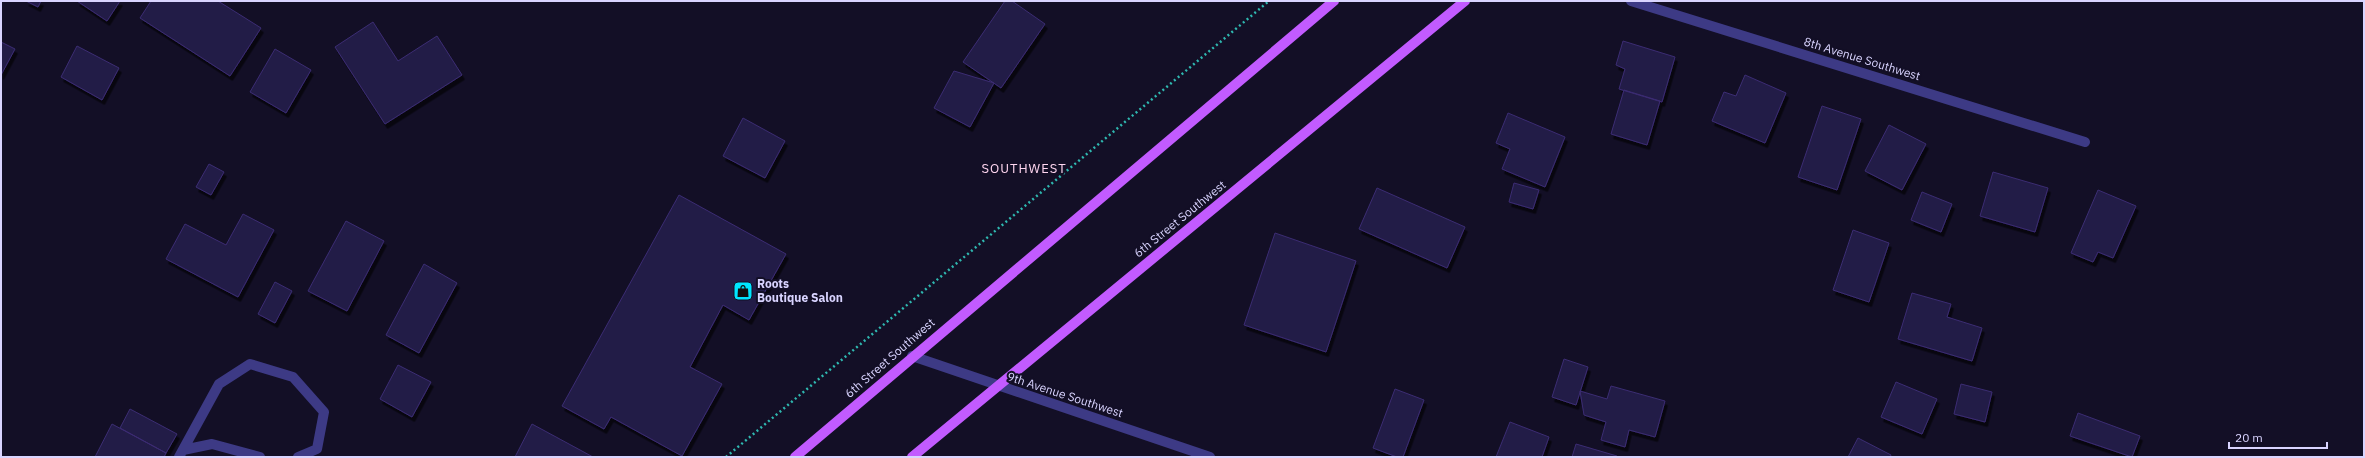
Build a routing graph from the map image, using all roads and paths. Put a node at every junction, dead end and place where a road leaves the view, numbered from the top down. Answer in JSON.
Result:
{"nodes":[{"id":1,"x":1269,"y":1,"type":"edge"},
{"id":2,"x":1334,"y":1,"type":"edge"},
{"id":3,"x":1465,"y":1,"type":"edge"},
{"id":4,"x":1631,"y":1,"type":"edge"},
{"id":5,"x":2085,"y":142,"type":"dead end"},
{"id":6,"x":912,"y":356,"type":"junction"},
{"id":7,"x":997,"y":386,"type":"junction"},
{"id":8,"x":181,"y":453,"type":"edge"},
{"id":9,"x":256,"y":457,"type":"edge"},
{"id":10,"x":298,"y":457,"type":"edge"},
{"id":11,"x":726,"y":457,"type":"edge"},
{"id":12,"x":795,"y":457,"type":"edge"},
{"id":13,"x":912,"y":457,"type":"edge"},
{"id":14,"x":1210,"y":457,"type":"edge"}],
"edges":[{"from":1,"to":11,"type":"path"},
{"from":2,"to":6,"type":"main road","name":"6th Street Southwest"},
{"from":3,"to":7,"type":"main road","name":"6th Street Southwest"},
{"from":4,"to":5,"type":"street","name":"8th Avenue Southwest"},
{"from":6,"to":7,"type":"street","name":"9th Avenue Southwest"},
{"from":6,"to":12,"type":"main road","name":"6th Street Southwest"},
{"from":7,"to":13,"type":"main road","name":"6th Street Southwest"},
{"from":7,"to":14,"type":"street","name":"9th Avenue Southwest"},
{"from":8,"to":9,"type":"street"},
{"from":8,"to":10,"type":"street"}]}
